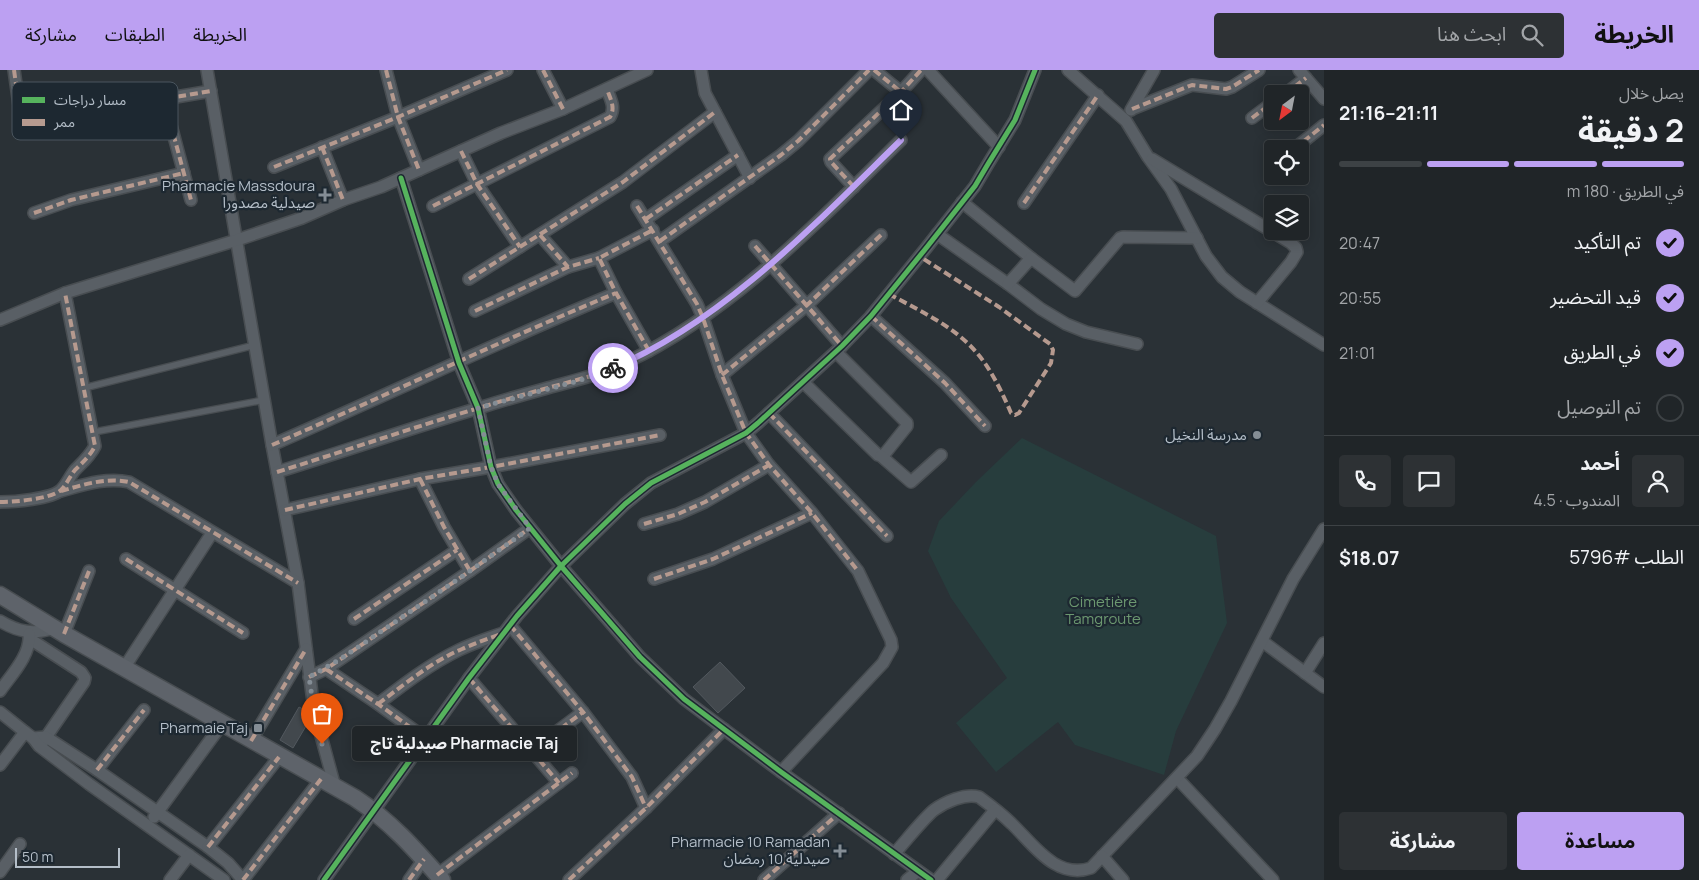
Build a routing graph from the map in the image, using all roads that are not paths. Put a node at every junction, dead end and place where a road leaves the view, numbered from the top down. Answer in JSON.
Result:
{"nodes":[{"id":1,"x":207,"y":70,"type":"edge"},
{"id":2,"x":386,"y":70,"type":"edge"},
{"id":3,"x":506,"y":70,"type":"edge"},
{"id":4,"x":543,"y":70,"type":"edge"},
{"id":5,"x":647,"y":70,"type":"edge"},
{"id":6,"x":700,"y":70,"type":"edge"},
{"id":7,"x":869,"y":70,"type":"edge"},
{"id":8,"x":874,"y":70,"type":"edge"},
{"id":9,"x":921,"y":70,"type":"edge"},
{"id":10,"x":928,"y":70,"type":"edge"},
{"id":11,"x":1035,"y":70,"type":"edge"},
{"id":12,"x":1068,"y":70,"type":"edge"},
{"id":13,"x":1154,"y":70,"type":"edge"},
{"id":14,"x":1259,"y":70,"type":"edge"},
{"id":15,"x":1303,"y":74,"type":"edge"},
{"id":16,"x":1293,"y":85,"type":"edge"},
{"id":17,"x":607,"y":88,"type":"junction"},
{"id":18,"x":211,"y":91,"type":"junction"},
{"id":19,"x":901,"y":92,"type":"junction"},
{"id":20,"x":1098,"y":95,"type":"junction"},
{"id":21,"x":178,"y":97,"type":"edge"},
{"id":22,"x":1324,"y":99,"type":"edge"},
{"id":23,"x":564,"y":109,"type":"junction"},
{"id":24,"x":1132,"y":109,"type":"junction"},
{"id":25,"x":1264,"y":109,"type":"edge"},
{"id":26,"x":715,"y":112,"type":"junction"},
{"id":27,"x":398,"y":117,"type":"junction"},
{"id":28,"x":1252,"y":118,"type":"dead end"},
{"id":29,"x":1126,"y":121,"type":"junction"},
{"id":30,"x":1324,"y":125,"type":"edge"},
{"id":31,"x":175,"y":140,"type":"edge"},
{"id":32,"x":901,"y":140,"type":"dead end"},
{"id":33,"x":1305,"y":140,"type":"edge"},
{"id":34,"x":999,"y":146,"type":"junction"},
{"id":35,"x":322,"y":147,"type":"junction"},
{"id":36,"x":461,"y":151,"type":"junction"},
{"id":37,"x":738,"y":155,"type":"junction"},
{"id":38,"x":1148,"y":157,"type":"junction"},
{"id":39,"x":274,"y":167,"type":"dead end"},
{"id":40,"x":419,"y":170,"type":"junction"},
{"id":41,"x":184,"y":173,"type":"junction"},
{"id":42,"x":401,"y":178,"type":"junction"},
{"id":43,"x":750,"y":178,"type":"junction"},
{"id":44,"x":477,"y":184,"type":"junction"},
{"id":45,"x":854,"y":187,"type":"junction"},
{"id":46,"x":190,"y":200,"type":"dead end"},
{"id":47,"x":342,"y":200,"type":"junction"},
{"id":48,"x":962,"y":202,"type":"junction"},
{"id":49,"x":1024,"y":203,"type":"dead end"},
{"id":50,"x":433,"y":206,"type":"dead end"},
{"id":51,"x":637,"y":206,"type":"dead end"},
{"id":52,"x":34,"y":213,"type":"dead end"},
{"id":53,"x":646,"y":219,"type":"junction"},
{"id":54,"x":652,"y":230,"type":"junction"},
{"id":55,"x":937,"y":234,"type":"junction"},
{"id":56,"x":540,"y":235,"type":"junction"},
{"id":57,"x":881,"y":235,"type":"dead end"},
{"id":58,"x":1197,"y":238,"type":"junction"},
{"id":59,"x":237,"y":240,"type":"junction"},
{"id":60,"x":660,"y":241,"type":"junction"},
{"id":61,"x":755,"y":246,"type":"dead end"},
{"id":62,"x":520,"y":247,"type":"junction"},
{"id":63,"x":599,"y":258,"type":"junction"},
{"id":64,"x":1032,"y":258,"type":"junction"},
{"id":65,"x":771,"y":264,"type":"junction"},
{"id":66,"x":568,"y":267,"type":"junction"},
{"id":67,"x":469,"y":279,"type":"dead end"},
{"id":68,"x":1008,"y":284,"type":"junction"},
{"id":69,"x":65,"y":293,"type":"junction"},
{"id":70,"x":616,"y":293,"type":"junction"},
{"id":71,"x":1257,"y":303,"type":"junction"},
{"id":72,"x":806,"y":306,"type":"junction"},
{"id":73,"x":475,"y":311,"type":"dead end"},
{"id":74,"x":871,"y":316,"type":"junction"},
{"id":75,"x":703,"y":318,"type":"junction"},
{"id":76,"x":0,"y":320,"type":"edge"},
{"id":77,"x":1137,"y":344,"type":"dead end"},
{"id":78,"x":255,"y":345,"type":"junction"},
{"id":79,"x":1324,"y":345,"type":"edge"},
{"id":80,"x":839,"y":349,"type":"junction"},
{"id":81,"x":648,"y":351,"type":"junction"},
{"id":82,"x":459,"y":362,"type":"junction"},
{"id":83,"x":722,"y":375,"type":"junction"},
{"id":84,"x":803,"y":382,"type":"junction"},
{"id":85,"x":84,"y":388,"type":"junction"},
{"id":86,"x":264,"y":400,"type":"junction"},
{"id":87,"x":478,"y":408,"type":"junction"},
{"id":88,"x":769,"y":413,"type":"junction"},
{"id":89,"x":986,"y":426,"type":"dead end"},
{"id":90,"x":94,"y":432,"type":"junction"},
{"id":91,"x":746,"y":433,"type":"junction"},
{"id":92,"x":660,"y":435,"type":"dead end"},
{"id":93,"x":272,"y":445,"type":"junction"},
{"id":94,"x":941,"y":455,"type":"dead end"},
{"id":95,"x":881,"y":456,"type":"junction"},
{"id":96,"x":769,"y":465,"type":"junction"},
{"id":97,"x":491,"y":467,"type":"junction"},
{"id":98,"x":277,"y":472,"type":"junction"},
{"id":99,"x":420,"y":479,"type":"junction"},
{"id":100,"x":61,"y":491,"type":"junction"},
{"id":101,"x":0,"y":502,"type":"edge"},
{"id":102,"x":285,"y":510,"type":"junction"},
{"id":103,"x":812,"y":513,"type":"junction"},
{"id":104,"x":644,"y":524,"type":"dead end"},
{"id":105,"x":530,"y":528,"type":"junction"},
{"id":106,"x":212,"y":533,"type":"junction"},
{"id":107,"x":887,"y":536,"type":"dead end"},
{"id":108,"x":1322,"y":536,"type":"edge"},
{"id":109,"x":457,"y":550,"type":"junction"},
{"id":110,"x":126,"y":559,"type":"dead end"},
{"id":111,"x":561,"y":566,"type":"junction"},
{"id":112,"x":470,"y":571,"type":"junction"},
{"id":113,"x":89,"y":572,"type":"dead end"},
{"id":114,"x":654,"y":579,"type":"dead end"},
{"id":115,"x":298,"y":583,"type":"junction"},
{"id":116,"x":174,"y":590,"type":"junction"},
{"id":117,"x":0,"y":595,"type":"edge"},
{"id":118,"x":354,"y":619,"type":"dead end"},
{"id":119,"x":0,"y":621,"type":"edge"},
{"id":120,"x":507,"y":629,"type":"junction"},
{"id":121,"x":59,"y":631,"type":"junction"},
{"id":122,"x":243,"y":633,"type":"dead end"},
{"id":123,"x":30,"y":636,"type":"junction"},
{"id":124,"x":1262,"y":641,"type":"junction"},
{"id":125,"x":1324,"y":643,"type":"edge"},
{"id":126,"x":306,"y":649,"type":"junction"},
{"id":127,"x":124,"y":668,"type":"junction"},
{"id":128,"x":326,"y":669,"type":"junction"},
{"id":129,"x":1306,"y":673,"type":"junction"},
{"id":130,"x":309,"y":677,"type":"junction"},
{"id":131,"x":469,"y":678,"type":"junction"},
{"id":132,"x":1324,"y":687,"type":"edge"},
{"id":133,"x":0,"y":691,"type":"edge"},
{"id":134,"x":378,"y":704,"type":"junction"},
{"id":135,"x":144,"y":710,"type":"dead end"},
{"id":136,"x":0,"y":712,"type":"edge"},
{"id":137,"x":583,"y":712,"type":"junction"},
{"id":138,"x":222,"y":724,"type":"junction"},
{"id":139,"x":724,"y":729,"type":"junction"},
{"id":140,"x":36,"y":738,"type":"junction"},
{"id":141,"x":425,"y":738,"type":"junction"},
{"id":142,"x":251,"y":741,"type":"junction"},
{"id":143,"x":532,"y":750,"type":"junction"},
{"id":144,"x":279,"y":756,"type":"junction"},
{"id":145,"x":0,"y":764,"type":"edge"},
{"id":146,"x":97,"y":770,"type":"junction"},
{"id":147,"x":780,"y":772,"type":"junction"},
{"id":148,"x":572,"y":773,"type":"dead end"},
{"id":149,"x":1177,"y":778,"type":"junction"},
{"id":150,"x":328,"y":783,"type":"junction"},
{"id":151,"x":559,"y":783,"type":"junction"},
{"id":152,"x":646,"y":808,"type":"junction"},
{"id":153,"x":995,"y":810,"type":"junction"},
{"id":154,"x":374,"y":811,"type":"junction"},
{"id":155,"x":158,"y":812,"type":"junction"},
{"id":156,"x":839,"y":813,"type":"junction"},
{"id":157,"x":148,"y":824,"type":"junction"},
{"id":158,"x":20,"y":844,"type":"dead end"},
{"id":159,"x":208,"y":847,"type":"junction"},
{"id":160,"x":189,"y":854,"type":"junction"},
{"id":161,"x":894,"y":854,"type":"junction"},
{"id":162,"x":1102,"y":856,"type":"junction"},
{"id":163,"x":424,"y":859,"type":"junction"},
{"id":164,"x":1084,"y":870,"type":"junction"},
{"id":165,"x":918,"y":871,"type":"junction"},
{"id":166,"x":0,"y":872,"type":"edge"},
{"id":167,"x":440,"y":877,"type":"edge"},
{"id":168,"x":577,"y":877,"type":"edge"},
{"id":169,"x":170,"y":880,"type":"edge"},
{"id":170,"x":224,"y":880,"type":"edge"},
{"id":171,"x":243,"y":880,"type":"edge"},
{"id":172,"x":324,"y":880,"type":"edge"},
{"id":173,"x":408,"y":880,"type":"edge"},
{"id":174,"x":764,"y":880,"type":"edge"},
{"id":175,"x":907,"y":880,"type":"edge"},
{"id":176,"x":930,"y":880,"type":"edge"},
{"id":177,"x":937,"y":880,"type":"edge"},
{"id":178,"x":1074,"y":880,"type":"edge"},
{"id":179,"x":1123,"y":880,"type":"edge"},
{"id":180,"x":1273,"y":880,"type":"edge"}],
"edges":[{"from":1,"to":18,"type":"street"},
{"from":2,"to":27,"type":"street"},
{"from":3,"to":27,"type":"street"},
{"from":4,"to":23,"type":"street"},
{"from":5,"to":17,"type":"street"},
{"from":6,"to":26,"type":"street"},
{"from":7,"to":43,"type":"street"},
{"from":8,"to":19,"type":"street"},
{"from":9,"to":19,"type":"street"},
{"from":10,"to":34,"type":"street"},
{"from":11,"to":34,"type":"street"},
{"from":12,"to":20,"type":"street"},
{"from":13,"to":24,"type":"street"},
{"from":14,"to":24,"type":"street"},
{"from":15,"to":16,"type":"street"},
{"from":15,"to":22,"type":"street"},
{"from":17,"to":23,"type":"street"},
{"from":17,"to":44,"type":"street"},
{"from":18,"to":21,"type":"street"},
{"from":18,"to":59,"type":"street"},
{"from":19,"to":45,"type":"street"},
{"from":20,"to":29,"type":"street"},
{"from":20,"to":49,"type":"street"},
{"from":23,"to":36,"type":"street"},
{"from":24,"to":29,"type":"street"},
{"from":25,"to":28,"type":"street"},
{"from":26,"to":37,"type":"street"},
{"from":26,"to":56,"type":"street"},
{"from":27,"to":35,"type":"street"},
{"from":27,"to":40,"type":"street"},
{"from":29,"to":38,"type":"street"},
{"from":30,"to":33,"type":"street"},
{"from":31,"to":41,"type":"street"},
{"from":32,"to":45,"type":"street"},
{"from":34,"to":48,"type":"street"},
{"from":35,"to":39,"type":"street"},
{"from":35,"to":47,"type":"street"},
{"from":36,"to":40,"type":"street"},
{"from":36,"to":44,"type":"street"},
{"from":37,"to":43,"type":"street"},
{"from":37,"to":53,"type":"street"},
{"from":38,"to":58,"type":"street"},
{"from":38,"to":71,"type":"street"},
{"from":40,"to":42,"type":"street"},
{"from":41,"to":46,"type":"street"},
{"from":41,"to":52,"type":"street"},
{"from":42,"to":47,"type":"street"},
{"from":42,"to":82,"type":"street"},
{"from":43,"to":60,"type":"street"},
{"from":44,"to":50,"type":"street"},
{"from":44,"to":62,"type":"street"},
{"from":45,"to":65,"type":"street"},
{"from":47,"to":59,"type":"street"},
{"from":48,"to":55,"type":"street"},
{"from":48,"to":64,"type":"street"},
{"from":51,"to":53,"type":"street"},
{"from":53,"to":54,"type":"street"},
{"from":54,"to":60,"type":"street"},
{"from":54,"to":63,"type":"street"},
{"from":55,"to":68,"type":"street"},
{"from":55,"to":74,"type":"street"},
{"from":56,"to":62,"type":"street"},
{"from":56,"to":66,"type":"street"},
{"from":57,"to":72,"type":"street"},
{"from":58,"to":64,"type":"street"},
{"from":58,"to":71,"type":"street"},
{"from":59,"to":69,"type":"street"},
{"from":59,"to":78,"type":"street"},
{"from":60,"to":75,"type":"street"},
{"from":61,"to":65,"type":"street"},
{"from":62,"to":67,"type":"street"},
{"from":63,"to":66,"type":"street"},
{"from":63,"to":70,"type":"street"},
{"from":64,"to":68,"type":"street"},
{"from":65,"to":72,"type":"street"},
{"from":65,"to":75,"type":"street"},
{"from":66,"to":73,"type":"street"},
{"from":68,"to":77,"type":"street"},
{"from":69,"to":76,"type":"street"},
{"from":69,"to":85,"type":"street"},
{"from":70,"to":81,"type":"street"},
{"from":70,"to":82,"type":"street"},
{"from":71,"to":79,"type":"street"},
{"from":72,"to":80,"type":"street"},
{"from":72,"to":83,"type":"street"},
{"from":74,"to":80,"type":"street"},
{"from":74,"to":89,"type":"street"},
{"from":75,"to":81,"type":"street"},
{"from":75,"to":83,"type":"street"},
{"from":78,"to":85,"type":"lane"},
{"from":78,"to":86,"type":"street"},
{"from":80,"to":84,"type":"street"},
{"from":80,"to":95,"type":"street"},
{"from":81,"to":87,"type":"street"},
{"from":82,"to":87,"type":"street"},
{"from":82,"to":93,"type":"street"},
{"from":83,"to":91,"type":"street"},
{"from":84,"to":88,"type":"street"},
{"from":84,"to":95,"type":"street"},
{"from":85,"to":90,"type":"street"},
{"from":86,"to":90,"type":"lane"},
{"from":86,"to":93,"type":"street"},
{"from":87,"to":97,"type":"street"},
{"from":87,"to":98,"type":"street"},
{"from":88,"to":91,"type":"street"},
{"from":88,"to":107,"type":"street"},
{"from":90,"to":100,"type":"street"},
{"from":91,"to":96,"type":"street"},
{"from":91,"to":111,"type":"street"},
{"from":92,"to":97,"type":"street"},
{"from":93,"to":98,"type":"street"},
{"from":94,"to":95,"type":"street"},
{"from":96,"to":103,"type":"street"},
{"from":96,"to":104,"type":"street"},
{"from":97,"to":99,"type":"street"},
{"from":97,"to":105,"type":"street"},
{"from":98,"to":102,"type":"street"},
{"from":99,"to":102,"type":"street"},
{"from":99,"to":109,"type":"street"},
{"from":100,"to":101,"type":"street"},
{"from":100,"to":106,"type":"street"},
{"from":102,"to":115,"type":"street"},
{"from":103,"to":114,"type":"street"},
{"from":103,"to":147,"type":"street"},
{"from":105,"to":111,"type":"street"},
{"from":105,"to":112,"type":"street"},
{"from":106,"to":115,"type":"street"},
{"from":106,"to":116,"type":"street"},
{"from":108,"to":124,"type":"street"},
{"from":109,"to":112,"type":"street"},
{"from":109,"to":118,"type":"street"},
{"from":110,"to":116,"type":"street"},
{"from":111,"to":120,"type":"street"},
{"from":111,"to":139,"type":"street"},
{"from":112,"to":128,"type":"street"},
{"from":113,"to":121,"type":"street"},
{"from":115,"to":126,"type":"street"},
{"from":116,"to":122,"type":"street"},
{"from":116,"to":127,"type":"street"},
{"from":117,"to":121,"type":"street"},
{"from":119,"to":123,"type":"street"},
{"from":120,"to":131,"type":"street"},
{"from":120,"to":134,"type":"street"},
{"from":120,"to":137,"type":"street"},
{"from":121,"to":123,"type":"street"},
{"from":121,"to":127,"type":"street"},
{"from":123,"to":133,"type":"street"},
{"from":123,"to":140,"type":"street"},
{"from":124,"to":129,"type":"street"},
{"from":124,"to":149,"type":"street"},
{"from":125,"to":129,"type":"street"},
{"from":126,"to":130,"type":"street"},
{"from":126,"to":142,"type":"street"},
{"from":127,"to":138,"type":"street"},
{"from":128,"to":130,"type":"street"},
{"from":128,"to":134,"type":"street"},
{"from":129,"to":132,"type":"street"},
{"from":130,"to":150,"type":"street"},
{"from":131,"to":141,"type":"street"},
{"from":131,"to":143,"type":"street"},
{"from":134,"to":141,"type":"street"},
{"from":135,"to":146,"type":"street"},
{"from":136,"to":140,"type":"street"},
{"from":137,"to":143,"type":"street"},
{"from":137,"to":152,"type":"street"},
{"from":138,"to":142,"type":"street"},
{"from":138,"to":155,"type":"street"},
{"from":139,"to":147,"type":"street"},
{"from":139,"to":152,"type":"street"},
{"from":140,"to":145,"type":"street"},
{"from":140,"to":146,"type":"street"},
{"from":140,"to":157,"type":"street"},
{"from":141,"to":154,"type":"street"},
{"from":142,"to":144,"type":"street"},
{"from":143,"to":151,"type":"street"},
{"from":144,"to":150,"type":"street"},
{"from":144,"to":159,"type":"street"},
{"from":146,"to":155,"type":"street"},
{"from":147,"to":156,"type":"street"},
{"from":148,"to":151,"type":"street"},
{"from":149,"to":162,"type":"street"},
{"from":149,"to":180,"type":"street"},
{"from":150,"to":154,"type":"street"},
{"from":150,"to":171,"type":"street"},
{"from":151,"to":167,"type":"street"},
{"from":152,"to":168,"type":"street"},
{"from":153,"to":161,"type":"street"},
{"from":153,"to":164,"type":"street"},
{"from":153,"to":177,"type":"street"},
{"from":154,"to":163,"type":"street"},
{"from":154,"to":172,"type":"street"},
{"from":155,"to":157,"type":"street"},
{"from":155,"to":159,"type":"street"},
{"from":156,"to":161,"type":"street"},
{"from":156,"to":174,"type":"street"},
{"from":157,"to":160,"type":"street"},
{"from":158,"to":166,"type":"street"},
{"from":159,"to":171,"type":"street"},
{"from":160,"to":169,"type":"street"},
{"from":160,"to":170,"type":"street"},
{"from":161,"to":165,"type":"street"},
{"from":162,"to":164,"type":"street"},
{"from":162,"to":179,"type":"street"},
{"from":163,"to":167,"type":"street"},
{"from":163,"to":173,"type":"street"},
{"from":164,"to":178,"type":"street"},
{"from":165,"to":175,"type":"street"},
{"from":165,"to":176,"type":"street"}]}
